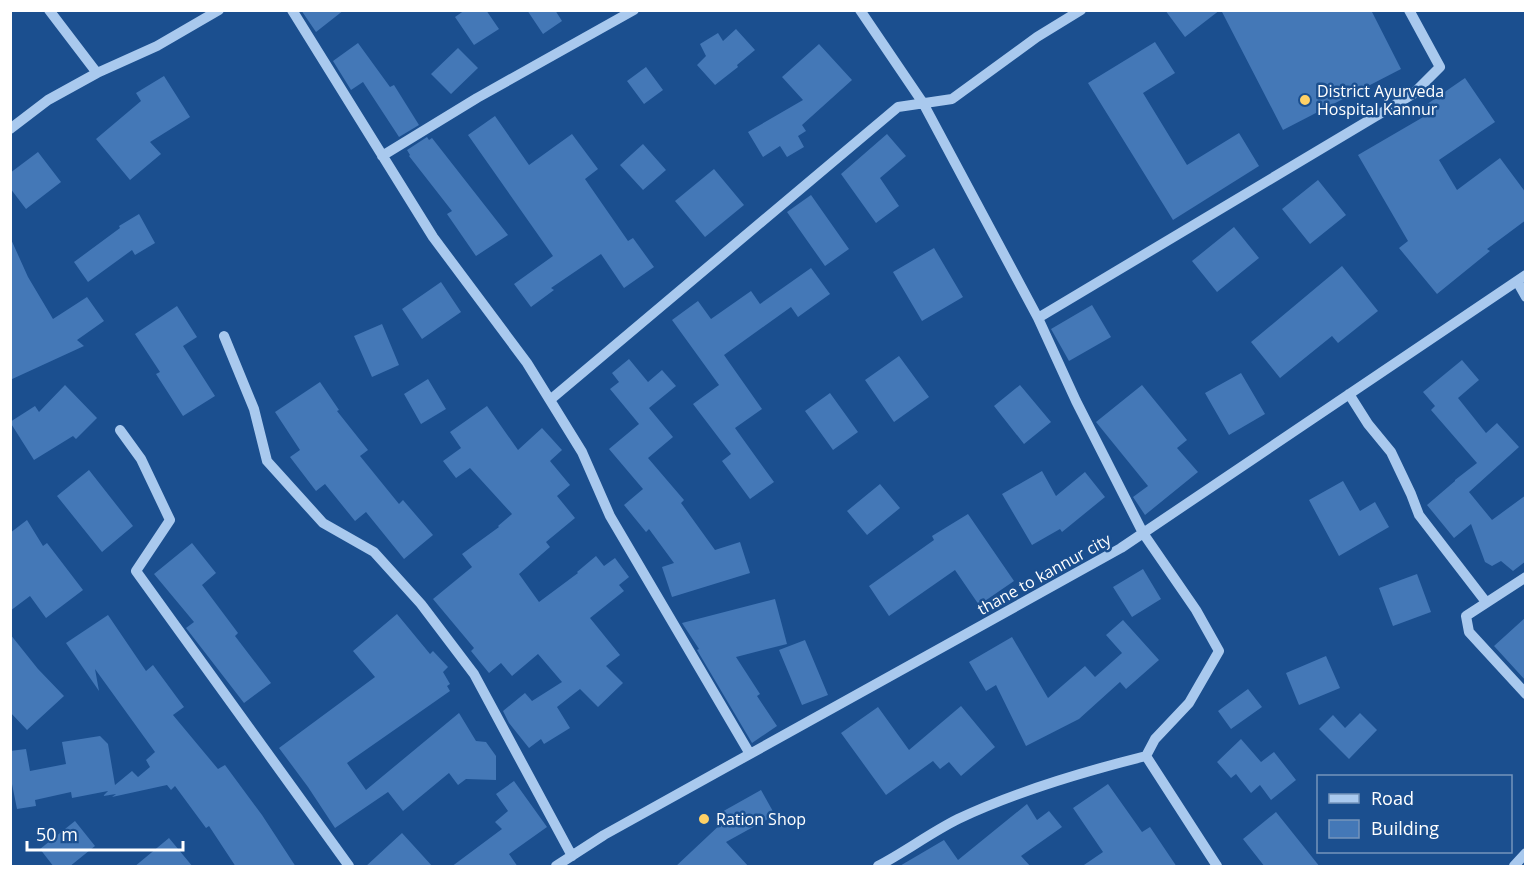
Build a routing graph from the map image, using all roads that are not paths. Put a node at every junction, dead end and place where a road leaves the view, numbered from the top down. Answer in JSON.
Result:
{"nodes":[{"id":1,"x":48,"y":10,"type":"edge"},
{"id":2,"x":219,"y":10,"type":"edge"},
{"id":3,"x":292,"y":10,"type":"edge"},
{"id":4,"x":634,"y":10,"type":"edge"},
{"id":5,"x":860,"y":10,"type":"edge"},
{"id":6,"x":1081,"y":10,"type":"edge"},
{"id":7,"x":1408,"y":10,"type":"edge"},
{"id":8,"x":97,"y":74,"type":"junction"},
{"id":9,"x":923,"y":103,"type":"junction"},
{"id":10,"x":10,"y":129,"type":"edge"},
{"id":11,"x":382,"y":156,"type":"junction"},
{"id":12,"x":1521,"y":278,"type":"edge"},
{"id":13,"x":1526,"y":297,"type":"edge"},
{"id":14,"x":1038,"y":318,"type":"junction"},
{"id":15,"x":224,"y":336,"type":"dead end"},
{"id":16,"x":1349,"y":394,"type":"junction"},
{"id":17,"x":550,"y":400,"type":"junction"},
{"id":18,"x":120,"y":430,"type":"dead end"},
{"id":19,"x":1143,"y":533,"type":"junction"},
{"id":20,"x":1526,"y":577,"type":"edge"},
{"id":21,"x":1486,"y":602,"type":"junction"},
{"id":22,"x":1526,"y":694,"type":"edge"},
{"id":23,"x":750,"y":754,"type":"junction"},
{"id":24,"x":1146,"y":756,"type":"junction"},
{"id":25,"x":1526,"y":853,"type":"edge"},
{"id":26,"x":572,"y":856,"type":"junction"},
{"id":27,"x":895,"y":862,"type":"edge"},
{"id":28,"x":349,"y":867,"type":"edge"},
{"id":29,"x":556,"y":867,"type":"edge"},
{"id":30,"x":878,"y":867,"type":"edge"},
{"id":31,"x":1217,"y":867,"type":"edge"},
{"id":32,"x":1514,"y":867,"type":"edge"}],
"edges":[{"from":1,"to":8,"type":"street"},
{"from":2,"to":8,"type":"street"},
{"from":3,"to":11,"type":"street"},
{"from":4,"to":11,"type":"street"},
{"from":5,"to":9,"type":"street"},
{"from":6,"to":9,"type":"street"},
{"from":7,"to":14,"type":"street"},
{"from":8,"to":10,"type":"street"},
{"from":9,"to":14,"type":"street"},
{"from":9,"to":17,"type":"street"},
{"from":11,"to":17,"type":"street"},
{"from":12,"to":13,"type":"street"},
{"from":12,"to":16,"type":"street","name":"thane to kannur city"},
{"from":14,"to":19,"type":"street"},
{"from":15,"to":26,"type":"street"},
{"from":16,"to":19,"type":"street","name":"thane to kannur city"},
{"from":16,"to":21,"type":"street"},
{"from":17,"to":23,"type":"street"},
{"from":18,"to":28,"type":"street"},
{"from":19,"to":23,"type":"street","name":"thane to kannur city"},
{"from":19,"to":24,"type":"street"},
{"from":20,"to":21,"type":"street"},
{"from":21,"to":22,"type":"street"},
{"from":23,"to":26,"type":"street","name":"thane to kannur city"},
{"from":24,"to":27,"type":"street"},
{"from":24,"to":31,"type":"street"},
{"from":25,"to":32,"type":"street"},
{"from":26,"to":29,"type":"street","name":"thane to kannur city"},
{"from":27,"to":30,"type":"street"}]}
